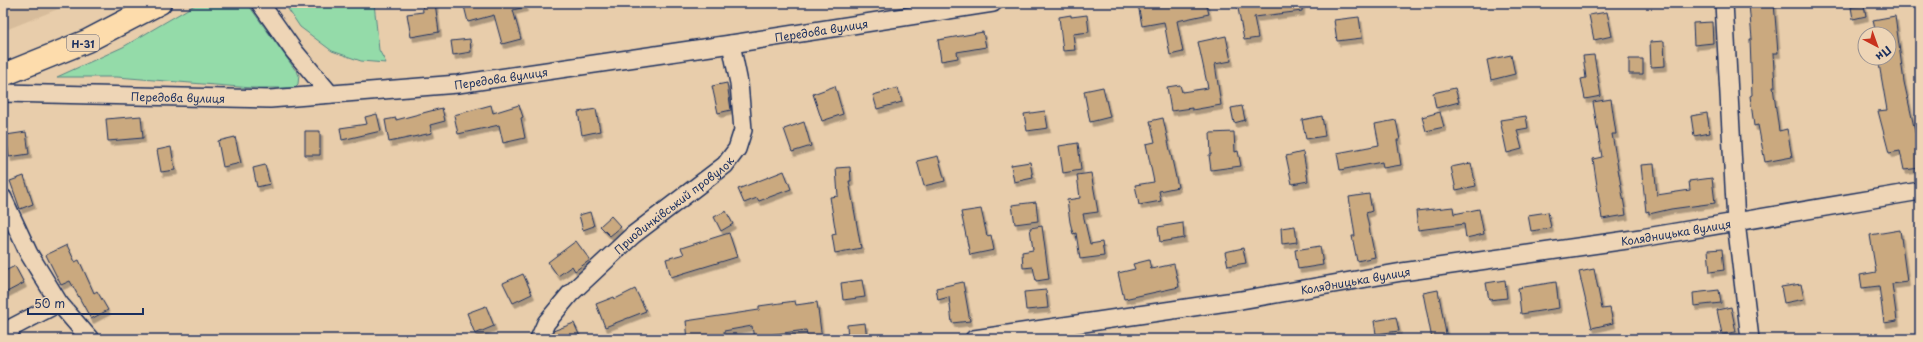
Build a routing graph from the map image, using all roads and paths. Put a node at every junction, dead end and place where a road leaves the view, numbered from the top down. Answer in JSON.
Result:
{"nodes":[{"id":1,"x":160,"y":3,"type":"edge"},
{"id":2,"x":260,"y":3,"type":"edge"},
{"id":3,"x":994,"y":3,"type":"edge"},
{"id":4,"x":1724,"y":3,"type":"edge"},
{"id":5,"x":731,"y":44,"type":"junction"},
{"id":6,"x":3,"y":75,"type":"edge"},
{"id":7,"x":3,"y":93,"type":"edge"},
{"id":8,"x":330,"y":94,"type":"junction"},
{"id":9,"x":1920,"y":191,"type":"edge"},
{"id":10,"x":3,"y":198,"type":"edge"},
{"id":11,"x":1736,"y":222,"type":"junction"},
{"id":12,"x":58,"y":303,"type":"junction"},
{"id":13,"x":5,"y":339,"type":"edge"},
{"id":14,"x":90,"y":339,"type":"edge"},
{"id":15,"x":539,"y":339,"type":"edge"},
{"id":16,"x":974,"y":339,"type":"edge"},
{"id":17,"x":1750,"y":339,"type":"edge"}],
"edges":[{"from":1,"to":6,"type":"main road","number":"Н-31"},
{"from":2,"to":8,"type":"street"},
{"from":3,"to":5,"type":"street","name":"Передова вулиця"},
{"from":4,"to":11,"type":"street","name":"Колядницька вулиця"},
{"from":5,"to":8,"type":"street","name":"Передова вулиця"},
{"from":5,"to":15,"type":"street","name":"Приодинківський провулок"},
{"from":7,"to":8,"type":"street","name":"Передова вулиця"},
{"from":9,"to":11,"type":"street","name":"Колядницька вулиця"},
{"from":10,"to":12,"type":"street"},
{"from":11,"to":16,"type":"street","name":"Колядницька вулиця"},
{"from":11,"to":17,"type":"street","name":"Колядницька вулиця"},
{"from":12,"to":13,"type":"street"},
{"from":12,"to":14,"type":"street"}]}
